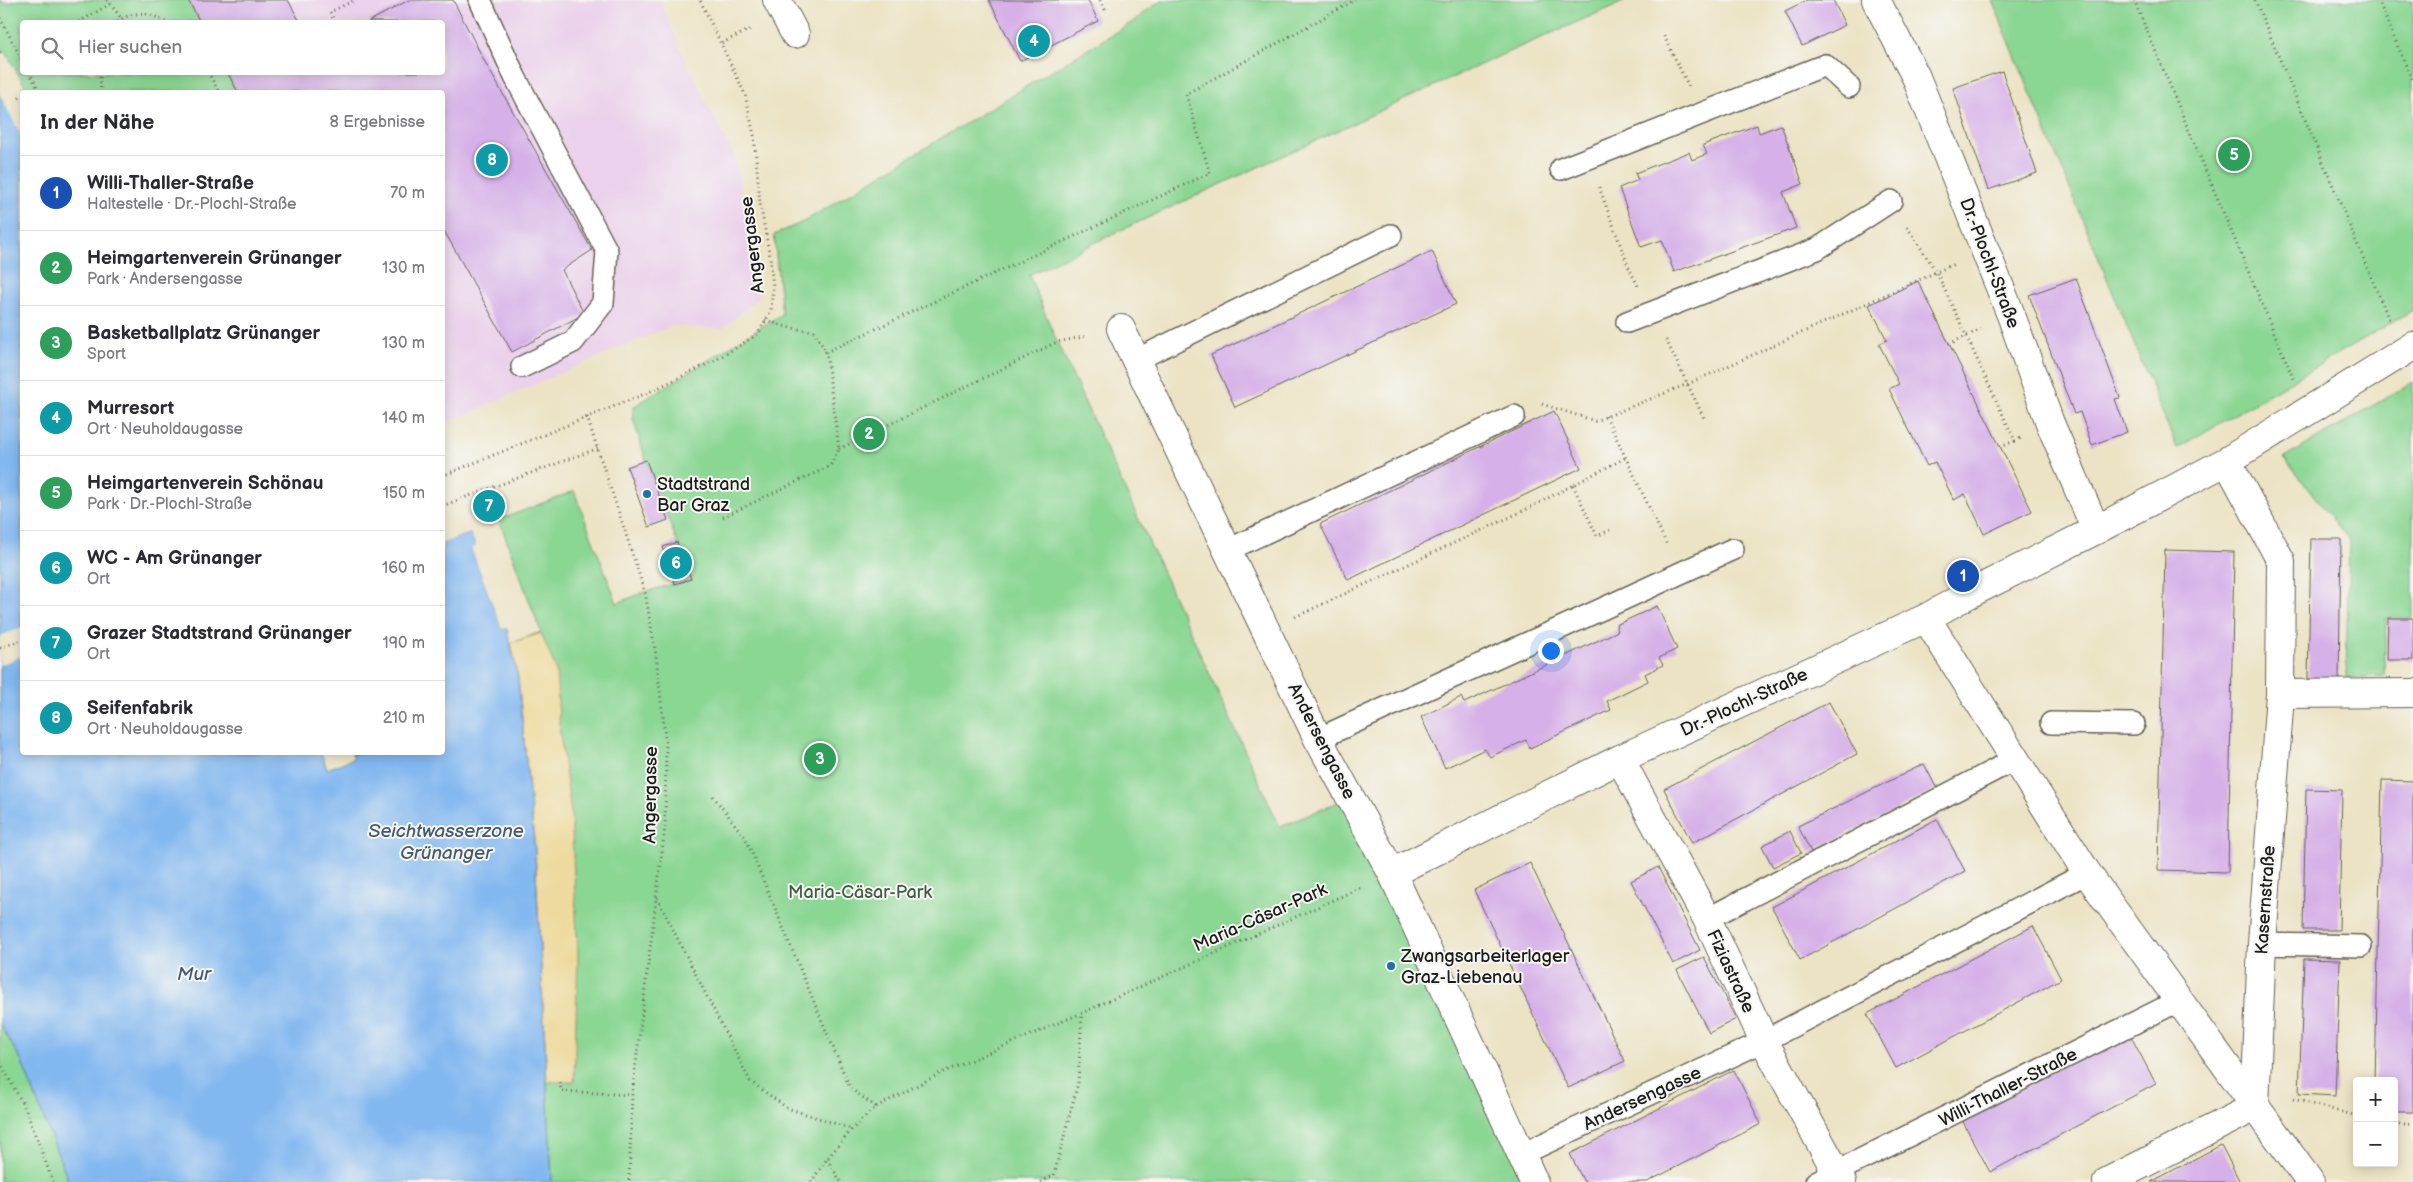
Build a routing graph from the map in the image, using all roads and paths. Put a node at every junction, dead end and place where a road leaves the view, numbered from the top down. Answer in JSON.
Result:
{"nodes":[{"id":1,"x":107,"y":0,"type":"edge"},
{"id":2,"x":355,"y":0,"type":"edge"},
{"id":3,"x":480,"y":0,"type":"edge"},
{"id":4,"x":700,"y":0,"type":"edge"},
{"id":5,"x":777,"y":0,"type":"edge"},
{"id":6,"x":1100,"y":0,"type":"edge"},
{"id":7,"x":1355,"y":0,"type":"edge"},
{"id":8,"x":1876,"y":0,"type":"edge"},
{"id":9,"x":2134,"y":0,"type":"edge"},
{"id":10,"x":2255,"y":0,"type":"edge"},
{"id":11,"x":2378,"y":0,"type":"edge"},
{"id":12,"x":110,"y":4,"type":"junction"},
{"id":13,"x":1107,"y":13,"type":"dead end"},
{"id":14,"x":0,"y":18,"type":"edge"},
{"id":15,"x":122,"y":19,"type":"joint"},
{"id":16,"x":82,"y":20,"type":"edge"},
{"id":17,"x":162,"y":20,"type":"edge"},
{"id":18,"x":334,"y":20,"type":"edge"},
{"id":19,"x":795,"y":34,"type":"dead end"},
{"id":20,"x":20,"y":56,"type":"edge"},
{"id":21,"x":31,"y":75,"type":"edge"},
{"id":22,"x":100,"y":75,"type":"edge"},
{"id":23,"x":210,"y":75,"type":"edge"},
{"id":24,"x":2413,"y":82,"type":"edge"},
{"id":25,"x":1850,"y":87,"type":"dead end"},
{"id":26,"x":38,"y":88,"type":"joint"},
{"id":27,"x":34,"y":90,"type":"edge"},
{"id":28,"x":101,"y":90,"type":"edge"},
{"id":29,"x":218,"y":90,"type":"edge"},
{"id":30,"x":1561,"y":169,"type":"dead end"},
{"id":31,"x":1891,"y":201,"type":"joint"},
{"id":32,"x":1391,"y":235,"type":"dead end"},
{"id":33,"x":1936,"y":271,"type":"junction"},
{"id":34,"x":766,"y":320,"type":"junction"},
{"id":35,"x":1627,"y":322,"type":"dead end"},
{"id":36,"x":2391,"y":323,"type":"dead end"},
{"id":37,"x":1121,"y":329,"type":"dead end"},
{"id":38,"x":1057,"y":342,"type":"dead end"},
{"id":39,"x":2413,"y":346,"type":"edge"},
{"id":40,"x":826,"y":352,"type":"junction"},
{"id":41,"x":1136,"y":360,"type":"junction"},
{"id":42,"x":522,"y":368,"type":"dead end"},
{"id":43,"x":2294,"y":379,"type":"dead end"},
{"id":44,"x":1514,"y":416,"type":"joint"},
{"id":45,"x":1606,"y":416,"type":"junction"},
{"id":46,"x":587,"y":417,"type":"junction"},
{"id":47,"x":2050,"y":423,"type":"junction"},
{"id":48,"x":2015,"y":441,"type":"junction"},
{"id":49,"x":2000,"y":447,"type":"dead end"},
{"id":50,"x":599,"y":448,"type":"junction"},
{"id":51,"x":839,"y":449,"type":"junction"},
{"id":52,"x":1625,"y":458,"type":"junction"},
{"id":53,"x":2226,"y":462,"type":"junction"},
{"id":54,"x":445,"y":475,"type":"edge"},
{"id":55,"x":1573,"y":485,"type":"junction"},
{"id":56,"x":445,"y":505,"type":"edge"},
{"id":57,"x":723,"y":517,"type":"dead end"},
{"id":58,"x":1610,"y":530,"type":"dead end"},
{"id":59,"x":2096,"y":530,"type":"junction"},
{"id":60,"x":1733,"y":549,"type":"dead end"},
{"id":61,"x":1228,"y":550,"type":"junction"},
{"id":62,"x":1680,"y":573,"type":"junction"},
{"id":63,"x":1926,"y":618,"type":"junction"},
{"id":64,"x":1266,"y":630,"type":"junction"},
{"id":65,"x":20,"y":641,"type":"edge"},
{"id":66,"x":0,"y":648,"type":"edge"},
{"id":67,"x":2280,"y":687,"type":"junction"},
{"id":68,"x":2413,"y":694,"type":"edge"},
{"id":69,"x":2051,"y":723,"type":"dead end"},
{"id":70,"x":2134,"y":724,"type":"dead end"},
{"id":71,"x":1318,"y":738,"type":"junction"},
{"id":72,"x":1620,"y":759,"type":"junction"},
{"id":73,"x":2014,"y":760,"type":"junction"},
{"id":74,"x":713,"y":796,"type":"dead end"},
{"id":75,"x":1392,"y":873,"type":"junction"},
{"id":76,"x":2087,"y":873,"type":"junction"},
{"id":77,"x":657,"y":898,"type":"junction"},
{"id":78,"x":1707,"y":919,"type":"junction"},
{"id":79,"x":2262,"y":944,"type":"junction"},
{"id":80,"x":2361,"y":946,"type":"dead end"},
{"id":81,"x":2178,"y":1001,"type":"junction"},
{"id":82,"x":1082,"y":1013,"type":"junction"},
{"id":83,"x":1764,"y":1041,"type":"junction"},
{"id":84,"x":0,"y":1062,"type":"edge"},
{"id":85,"x":560,"y":1082,"type":"dead end"},
{"id":86,"x":632,"y":1095,"type":"junction"},
{"id":87,"x":2255,"y":1098,"type":"junction"},
{"id":88,"x":876,"y":1107,"type":"junction"},
{"id":89,"x":2353,"y":1115,"type":"edge"},
{"id":90,"x":2398,"y":1124,"type":"edge"},
{"id":91,"x":2413,"y":1124,"type":"edge"},
{"id":92,"x":852,"y":1129,"type":"junction"},
{"id":93,"x":1520,"y":1155,"type":"junction"},
{"id":94,"x":827,"y":1158,"type":"junction"},
{"id":95,"x":1832,"y":1179,"type":"edge"},
{"id":96,"x":53,"y":1182,"type":"edge"},
{"id":97,"x":629,"y":1182,"type":"edge"},
{"id":98,"x":811,"y":1182,"type":"edge"},
{"id":99,"x":841,"y":1182,"type":"edge"},
{"id":100,"x":1041,"y":1182,"type":"edge"},
{"id":101,"x":1534,"y":1182,"type":"edge"},
{"id":102,"x":2107,"y":1182,"type":"edge"},
{"id":103,"x":2310,"y":1182,"type":"edge"}],
"edges":[{"from":1,"to":12,"type":"path"},
{"from":2,"to":18,"type":"path"},
{"from":3,"to":42,"type":"lane"},
{"from":4,"to":34,"type":"path","name":"Angergasse"},
{"from":5,"to":19,"type":"street"},
{"from":6,"to":13,"type":"path"},
{"from":7,"to":40,"type":"path"},
{"from":8,"to":47,"type":"street","name":"Dr.-Plochl-Straße"},
{"from":9,"to":43,"type":"path"},
{"from":10,"to":36,"type":"path"},
{"from":11,"to":24,"type":"path"},
{"from":12,"to":15,"type":"path"},
{"from":12,"to":16,"type":"path"},
{"from":14,"to":20,"type":"path"},
{"from":15,"to":17,"type":"path"},
{"from":21,"to":26,"type":"path"},
{"from":22,"to":28,"type":"path"},
{"from":23,"to":29,"type":"path"},
{"from":25,"to":30,"type":"lane"},
{"from":26,"to":27,"type":"path"},
{"from":31,"to":33,"type":"path"},
{"from":31,"to":35,"type":"lane"},
{"from":32,"to":41,"type":"lane"},
{"from":33,"to":45,"type":"path"},
{"from":33,"to":48,"type":"path"},
{"from":34,"to":40,"type":"path"},
{"from":34,"to":46,"type":"path","name":"Angergasse"},
{"from":37,"to":41,"type":"street","name":"Andersengasse"},
{"from":38,"to":51,"type":"path"},
{"from":39,"to":53,"type":"street","name":"Dr.-Plochl-Straße"},
{"from":40,"to":51,"type":"path"},
{"from":41,"to":61,"type":"street","name":"Andersengasse"},
{"from":44,"to":45,"type":"path"},
{"from":44,"to":61,"type":"lane"},
{"from":45,"to":52,"type":"path"},
{"from":46,"to":50,"type":"path","name":"Angergasse"},
{"from":46,"to":54,"type":"path","name":"Angergasse"},
{"from":47,"to":48,"type":"path"},
{"from":47,"to":59,"type":"street","name":"Dr.-Plochl-Straße"},
{"from":48,"to":49,"type":"path"},
{"from":50,"to":56,"type":"path"},
{"from":50,"to":77,"type":"path","name":"Angergasse"},
{"from":51,"to":57,"type":"path"},
{"from":52,"to":55,"type":"path"},
{"from":52,"to":62,"type":"path"},
{"from":53,"to":59,"type":"street","name":"Dr.-Plochl-Straße"},
{"from":53,"to":67,"type":"street","name":"Kasernstraße"},
{"from":55,"to":58,"type":"path"},
{"from":55,"to":64,"type":"path"},
{"from":59,"to":63,"type":"street","name":"Dr.-Plochl-Straße"},
{"from":60,"to":62,"type":"lane"},
{"from":61,"to":64,"type":"street","name":"Andersengasse"},
{"from":62,"to":71,"type":"lane"},
{"from":63,"to":72,"type":"street","name":"Dr.-Plochl-Straße"},
{"from":63,"to":73,"type":"street"},
{"from":64,"to":71,"type":"street","name":"Andersengasse"},
{"from":65,"to":66,"type":"path"},
{"from":67,"to":68,"type":"street"},
{"from":67,"to":79,"type":"street","name":"Kasernstraße"},
{"from":69,"to":70,"type":"lane"},
{"from":71,"to":75,"type":"street","name":"Andersengasse"},
{"from":72,"to":75,"type":"street","name":"Dr.-Plochl-Straße"},
{"from":72,"to":78,"type":"street","name":"Fiziastraße"},
{"from":73,"to":76,"type":"street"},
{"from":73,"to":78,"type":"lane"},
{"from":74,"to":88,"type":"path"},
{"from":75,"to":82,"type":"path","name":"Maria-Cäsar-Park"},
{"from":75,"to":93,"type":"street","name":"Andersengasse"},
{"from":76,"to":81,"type":"street"},
{"from":76,"to":83,"type":"lane"},
{"from":77,"to":86,"type":"path","name":"Angergasse"},
{"from":77,"to":92,"type":"path"},
{"from":78,"to":83,"type":"street","name":"Fiziastraße"},
{"from":79,"to":80,"type":"lane"},
{"from":79,"to":87,"type":"street","name":"Kasernstraße"},
{"from":81,"to":87,"type":"street"},
{"from":81,"to":95,"type":"lane","name":"Willi-Thaller-Straße"},
{"from":82,"to":88,"type":"path","name":"Maria-Cäsar-Park"},
{"from":82,"to":100,"type":"path"},
{"from":83,"to":93,"type":"lane","name":"Andersengasse"},
{"from":83,"to":95,"type":"street","name":"Fiziastraße"},
{"from":84,"to":96,"type":"path"},
{"from":85,"to":86,"type":"path"},
{"from":86,"to":97,"type":"path","name":"Angergasse"},
{"from":87,"to":89,"type":"path"},
{"from":87,"to":102,"type":"street"},
{"from":87,"to":103,"type":"street"},
{"from":88,"to":92,"type":"path","name":"Maria-Cäsar-Park"},
{"from":90,"to":91,"type":"path"},
{"from":92,"to":94,"type":"path","name":"Maria-Cäsar-Park"},
{"from":93,"to":101,"type":"street","name":"Andersengasse"},
{"from":94,"to":98,"type":"path","name":"Maria-Cäsar-Park"},
{"from":94,"to":99,"type":"path"}]}
